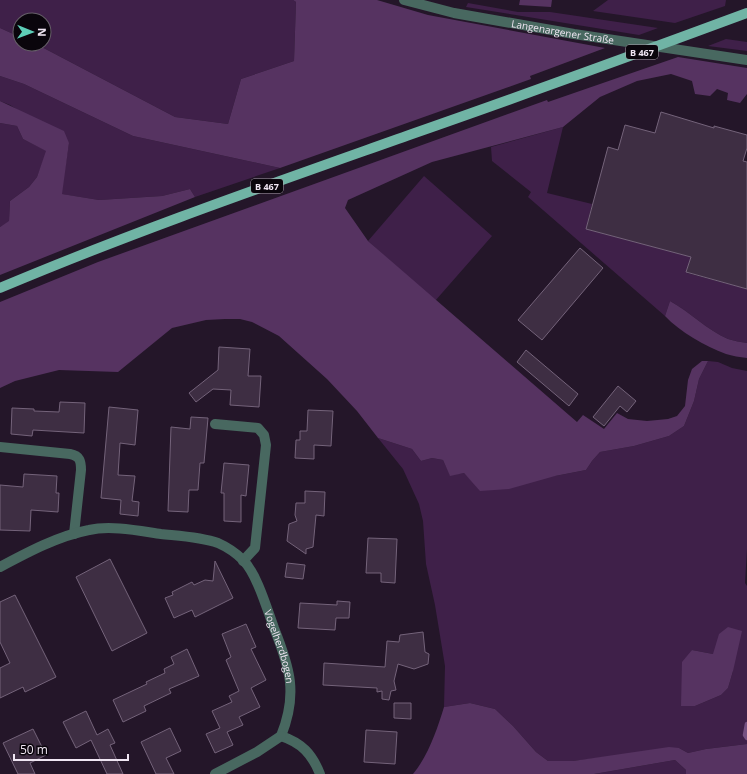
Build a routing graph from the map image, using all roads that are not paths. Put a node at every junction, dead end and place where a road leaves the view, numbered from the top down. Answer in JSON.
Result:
{"nodes":[{"id":1,"x":404,"y":0,"type":"edge"},
{"id":2,"x":747,"y":13,"type":"edge"},
{"id":3,"x":747,"y":60,"type":"edge"},
{"id":4,"x":0,"y":288,"type":"edge"},
{"id":5,"x":216,"y":424,"type":"dead end"},
{"id":6,"x":0,"y":448,"type":"edge"},
{"id":7,"x":74,"y":534,"type":"junction"},
{"id":8,"x":243,"y":561,"type":"junction"},
{"id":9,"x":0,"y":566,"type":"edge"},
{"id":10,"x":280,"y":736,"type":"junction"},
{"id":11,"x":214,"y":774,"type":"edge"},
{"id":12,"x":320,"y":774,"type":"edge"}],
"edges":[{"from":1,"to":3,"type":"street","name":"Langenargener Straße"},
{"from":2,"to":4,"type":"main road","number":"B 467"},
{"from":5,"to":8,"type":"street"},
{"from":6,"to":7,"type":"street"},
{"from":7,"to":8,"type":"street","name":"Vogelherdbogen"},
{"from":7,"to":9,"type":"street","name":"Vogelherdbogen"},
{"from":8,"to":10,"type":"street","name":"Vogelherdbogen"},
{"from":10,"to":11,"type":"street"},
{"from":10,"to":12,"type":"street"}]}
